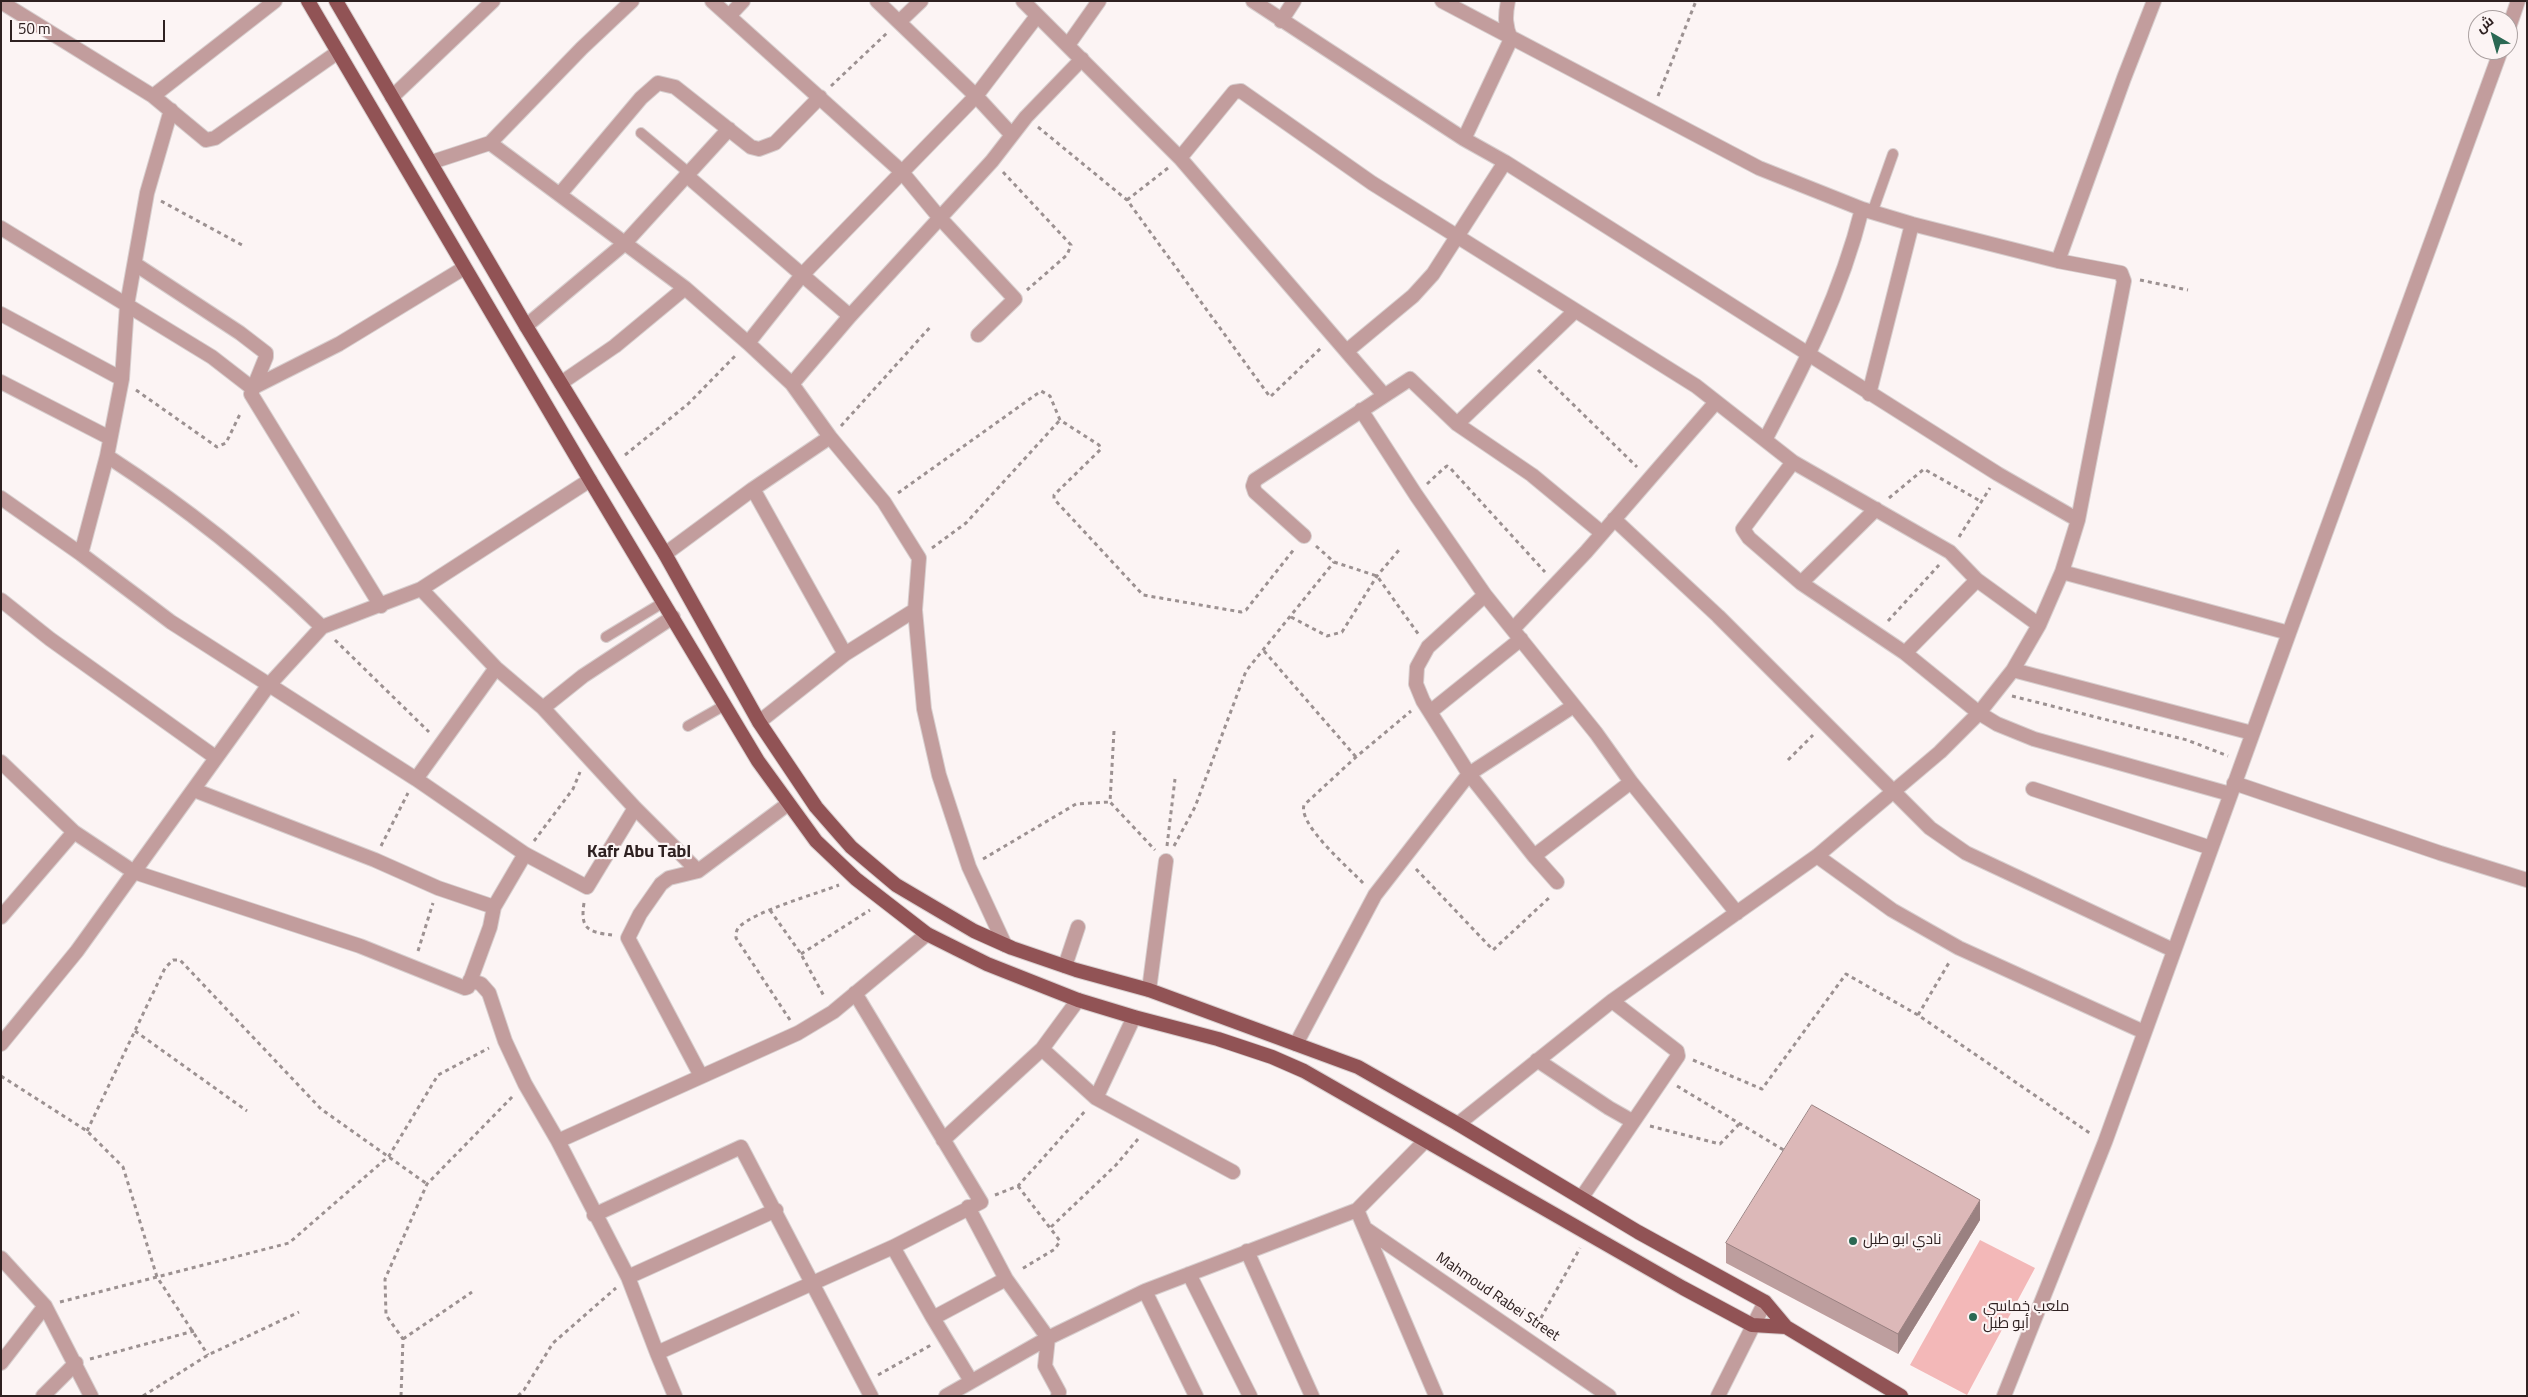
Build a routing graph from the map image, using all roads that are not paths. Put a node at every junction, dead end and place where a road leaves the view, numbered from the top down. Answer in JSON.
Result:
{"nodes":[{"id":1,"x":275,"y":1,"type":"edge"},
{"id":2,"x":308,"y":1,"type":"edge"},
{"id":3,"x":336,"y":1,"type":"edge"},
{"id":4,"x":493,"y":1,"type":"edge"},
{"id":5,"x":632,"y":1,"type":"edge"},
{"id":6,"x":712,"y":1,"type":"edge"},
{"id":7,"x":743,"y":1,"type":"edge"},
{"id":8,"x":877,"y":1,"type":"edge"},
{"id":9,"x":920,"y":1,"type":"edge"},
{"id":10,"x":1023,"y":1,"type":"edge"},
{"id":11,"x":1099,"y":1,"type":"edge"},
{"id":12,"x":1253,"y":1,"type":"edge"},
{"id":13,"x":1294,"y":1,"type":"edge"},
{"id":14,"x":1442,"y":1,"type":"edge"},
{"id":15,"x":1508,"y":1,"type":"edge"},
{"id":16,"x":2154,"y":1,"type":"edge"},
{"id":17,"x":1,"y":2,"type":"edge"},
{"id":18,"x":729,"y":16,"type":"junction"},
{"id":19,"x":1037,"y":16,"type":"junction"},
{"id":20,"x":1281,"y":20,"type":"junction"},
{"id":21,"x":899,"y":22,"type":"junction"},
{"id":22,"x":1511,"y":39,"type":"junction"},
{"id":23,"x":1068,"y":44,"type":"junction"},
{"id":24,"x":338,"y":52,"type":"junction"},
{"id":25,"x":1082,"y":59,"type":"junction"},
{"id":26,"x":2497,"y":60,"type":"edge"},
{"id":27,"x":153,"y":96,"type":"junction"},
{"id":28,"x":976,"y":96,"type":"junction"},
{"id":29,"x":392,"y":97,"type":"junction"},
{"id":30,"x":820,"y":97,"type":"junction"},
{"id":31,"x":171,"y":110,"type":"junction"},
{"id":32,"x":729,"y":129,"type":"junction"},
{"id":33,"x":641,"y":133,"type":"dead end"},
{"id":34,"x":1012,"y":135,"type":"junction"},
{"id":35,"x":1464,"y":139,"type":"junction"},
{"id":36,"x":490,"y":143,"type":"junction"},
{"id":37,"x":1893,"y":154,"type":"dead end"},
{"id":38,"x":1180,"y":158,"type":"junction"},
{"id":39,"x":432,"y":162,"type":"junction"},
{"id":40,"x":1505,"y":162,"type":"junction"},
{"id":41,"x":901,"y":171,"type":"junction"},
{"id":42,"x":688,"y":174,"type":"junction"},
{"id":43,"x":560,"y":194,"type":"junction"},
{"id":44,"x":1867,"y":211,"type":"junction"},
{"id":45,"x":939,"y":218,"type":"junction"},
{"id":46,"x":1912,"y":224,"type":"junction"},
{"id":47,"x":1,"y":228,"type":"edge"},
{"id":48,"x":1458,"y":237,"type":"junction"},
{"id":49,"x":624,"y":244,"type":"junction"},
{"id":50,"x":2058,"y":261,"type":"junction"},
{"id":51,"x":135,"y":264,"type":"junction"},
{"id":52,"x":464,"y":268,"type":"junction"},
{"id":53,"x":802,"y":275,"type":"junction"},
{"id":54,"x":685,"y":288,"type":"junction"},
{"id":55,"x":127,"y":306,"type":"junction"},
{"id":56,"x":1575,"y":311,"type":"junction"},
{"id":57,"x":1,"y":314,"type":"edge"},
{"id":58,"x":850,"y":316,"type":"junction"},
{"id":59,"x":526,"y":326,"type":"junction"},
{"id":60,"x":978,"y":334,"type":"dead end"},
{"id":61,"x":748,"y":343,"type":"junction"},
{"id":62,"x":1348,"y":350,"type":"junction"},
{"id":63,"x":1809,"y":356,"type":"junction"},
{"id":64,"x":122,"y":379,"type":"junction"},
{"id":65,"x":1,"y":382,"type":"edge"},
{"id":66,"x":561,"y":383,"type":"junction"},
{"id":67,"x":792,"y":384,"type":"junction"},
{"id":68,"x":251,"y":391,"type":"junction"},
{"id":69,"x":1869,"y":394,"type":"junction"},
{"id":70,"x":1384,"y":395,"type":"junction"},
{"id":71,"x":1716,"y":402,"type":"junction"},
{"id":72,"x":1361,"y":410,"type":"junction"},
{"id":73,"x":1457,"y":424,"type":"junction"},
{"id":74,"x":830,"y":437,"type":"junction"},
{"id":75,"x":110,"y":438,"type":"junction"},
{"id":76,"x":1765,"y":440,"type":"junction"},
{"id":77,"x":107,"y":456,"type":"junction"},
{"id":78,"x":1793,"y":462,"type":"junction"},
{"id":79,"x":590,"y":480,"type":"junction"},
{"id":80,"x":753,"y":489,"type":"junction"},
{"id":81,"x":1,"y":498,"type":"edge"},
{"id":82,"x":1876,"y":509,"type":"junction"},
{"id":83,"x":1614,"y":519,"type":"junction"},
{"id":84,"x":2078,"y":520,"type":"junction"},
{"id":85,"x":1602,"y":532,"type":"junction"},
{"id":86,"x":1304,"y":536,"type":"road end"},
{"id":87,"x":81,"y":554,"type":"junction"},
{"id":88,"x":665,"y":554,"type":"junction"},
{"id":89,"x":2062,"y":572,"type":"junction"},
{"id":90,"x":1977,"y":580,"type":"junction"},
{"id":91,"x":1801,"y":582,"type":"junction"},
{"id":92,"x":421,"y":589,"type":"junction"},
{"id":93,"x":1485,"y":594,"type":"junction"},
{"id":94,"x":1,"y":600,"type":"edge"},
{"id":95,"x":664,"y":602,"type":"junction"},
{"id":96,"x":381,"y":606,"type":"junction"},
{"id":97,"x":915,"y":610,"type":"junction"},
{"id":98,"x":672,"y":616,"type":"junction"},
{"id":99,"x":2039,"y":625,"type":"junction"},
{"id":100,"x":322,"y":627,"type":"junction"},
{"id":101,"x":2289,"y":633,"type":"junction"},
{"id":102,"x":1517,"y":634,"type":"junction"},
{"id":103,"x":606,"y":637,"type":"dead end"},
{"id":104,"x":1905,"y":653,"type":"junction"},
{"id":105,"x":844,"y":654,"type":"junction"},
{"id":106,"x":496,"y":668,"type":"junction"},
{"id":107,"x":2013,"y":670,"type":"junction"},
{"id":108,"x":268,"y":686,"type":"junction"},
{"id":109,"x":725,"y":704,"type":"junction"},
{"id":110,"x":1426,"y":706,"type":"junction"},
{"id":111,"x":1572,"y":706,"type":"junction"},
{"id":112,"x":543,"y":708,"type":"junction"},
{"id":113,"x":1979,"y":713,"type":"junction"},
{"id":114,"x":760,"y":722,"type":"junction"},
{"id":115,"x":688,"y":726,"type":"dead end"},
{"id":116,"x":2252,"y":733,"type":"junction"},
{"id":117,"x":215,"y":757,"type":"junction"},
{"id":118,"x":1,"y":762,"type":"edge"},
{"id":119,"x":1469,"y":774,"type":"junction"},
{"id":120,"x":416,"y":779,"type":"junction"},
{"id":121,"x":1631,"y":782,"type":"junction"},
{"id":122,"x":2232,"y":788,"type":"junction"},
{"id":123,"x":2033,"y":789,"type":"dead end"},
{"id":124,"x":194,"y":790,"type":"junction"},
{"id":125,"x":1893,"y":792,"type":"junction"},
{"id":126,"x":788,"y":804,"type":"junction"},
{"id":127,"x":635,"y":808,"type":"junction"},
{"id":128,"x":74,"y":832,"type":"junction"},
{"id":129,"x":2211,"y":848,"type":"junction"},
{"id":130,"x":525,"y":854,"type":"junction"},
{"id":131,"x":1534,"y":856,"type":"junction"},
{"id":132,"x":1817,"y":856,"type":"junction"},
{"id":133,"x":1166,"y":861,"type":"road end"},
{"id":134,"x":698,"y":871,"type":"junction"},
{"id":135,"x":134,"y":872,"type":"junction"},
{"id":136,"x":2527,"y":880,"type":"edge"},
{"id":137,"x":1557,"y":882,"type":"road end"},
{"id":138,"x":494,"y":908,"type":"junction"},
{"id":139,"x":1737,"y":913,"type":"junction"},
{"id":140,"x":1,"y":917,"type":"edge"},
{"id":141,"x":1078,"y":927,"type":"dead end"},
{"id":142,"x":927,"y":934,"type":"junction"},
{"id":143,"x":1005,"y":944,"type":"junction"},
{"id":144,"x":2173,"y":950,"type":"junction"},
{"id":145,"x":1065,"y":966,"type":"junction"},
{"id":146,"x":470,"y":980,"type":"junction"},
{"id":147,"x":1149,"y":990,"type":"junction"},
{"id":148,"x":855,"y":993,"type":"junction"},
{"id":149,"x":1078,"y":1000,"type":"junction"},
{"id":150,"x":1612,"y":1001,"type":"junction"},
{"id":151,"x":1134,"y":1018,"type":"junction"},
{"id":152,"x":6,"y":1029,"type":"edge"},
{"id":153,"x":2144,"y":1032,"type":"junction"},
{"id":154,"x":1,"y":1044,"type":"edge"},
{"id":155,"x":1296,"y":1044,"type":"junction"},
{"id":156,"x":1042,"y":1049,"type":"junction"},
{"id":157,"x":1537,"y":1060,"type":"junction"},
{"id":158,"x":700,"y":1076,"type":"junction"},
{"id":159,"x":1096,"y":1098,"type":"junction"},
{"id":160,"x":1632,"y":1121,"type":"junction"},
{"id":161,"x":1458,"y":1124,"type":"junction"},
{"id":162,"x":943,"y":1140,"type":"junction"},
{"id":163,"x":558,"y":1141,"type":"junction"},
{"id":164,"x":1424,"y":1142,"type":"junction"},
{"id":165,"x":1233,"y":1172,"type":"dead end"},
{"id":166,"x":1582,"y":1198,"type":"junction"},
{"id":167,"x":968,"y":1207,"type":"junction"},
{"id":168,"x":776,"y":1210,"type":"junction"},
{"id":169,"x":1357,"y":1210,"type":"junction"},
{"id":170,"x":594,"y":1215,"type":"junction"},
{"id":171,"x":1366,"y":1229,"type":"junction"},
{"id":172,"x":892,"y":1247,"type":"junction"},
{"id":173,"x":1247,"y":1251,"type":"junction"},
{"id":174,"x":1,"y":1258,"type":"edge"},
{"id":175,"x":1188,"y":1274,"type":"junction"},
{"id":176,"x":628,"y":1277,"type":"junction"},
{"id":177,"x":1006,"y":1278,"type":"junction"},
{"id":178,"x":813,"y":1282,"type":"junction"},
{"id":179,"x":1145,"y":1291,"type":"junction"},
{"id":180,"x":1765,"y":1302,"type":"junction"},
{"id":181,"x":45,"y":1306,"type":"junction"},
{"id":182,"x":933,"y":1318,"type":"junction"},
{"id":183,"x":1752,"y":1325,"type":"junction"},
{"id":184,"x":1786,"y":1327,"type":"junction"},
{"id":185,"x":1048,"y":1338,"type":"junction"},
{"id":186,"x":657,"y":1353,"type":"junction"},
{"id":187,"x":1,"y":1363,"type":"edge"},
{"id":188,"x":76,"y":1363,"type":"junction"},
{"id":189,"x":971,"y":1381,"type":"junction"},
{"id":190,"x":43,"y":1396,"type":"edge"},
{"id":191,"x":91,"y":1396,"type":"edge"},
{"id":192,"x":675,"y":1396,"type":"edge"},
{"id":193,"x":871,"y":1396,"type":"edge"},
{"id":194,"x":946,"y":1396,"type":"edge"},
{"id":195,"x":1058,"y":1396,"type":"edge"},
{"id":196,"x":1196,"y":1396,"type":"edge"},
{"id":197,"x":1250,"y":1396,"type":"edge"},
{"id":198,"x":1312,"y":1396,"type":"edge"},
{"id":199,"x":1436,"y":1396,"type":"edge"},
{"id":200,"x":1609,"y":1396,"type":"edge"},
{"id":201,"x":1718,"y":1396,"type":"edge"},
{"id":202,"x":1901,"y":1396,"type":"edge"},
{"id":203,"x":2004,"y":1396,"type":"edge"}],
"edges":[{"from":1,"to":27,"type":"street"},
{"from":2,"to":24,"type":"main road"},
{"from":3,"to":29,"type":"main road"},
{"from":4,"to":29,"type":"street"},
{"from":5,"to":36,"type":"street"},
{"from":6,"to":18,"type":"street"},
{"from":7,"to":18,"type":"street"},
{"from":8,"to":21,"type":"street"},
{"from":9,"to":21,"type":"street"},
{"from":10,"to":19,"type":"street"},
{"from":11,"to":23,"type":"street"},
{"from":12,"to":20,"type":"street"},
{"from":13,"to":20,"type":"street"},
{"from":14,"to":22,"type":"street"},
{"from":15,"to":22,"type":"street"},
{"from":16,"to":50,"type":"street"},
{"from":17,"to":27,"type":"street"},
{"from":18,"to":30,"type":"street"},
{"from":19,"to":23,"type":"street"},
{"from":19,"to":28,"type":"street"},
{"from":20,"to":35,"type":"street"},
{"from":21,"to":28,"type":"street"},
{"from":22,"to":35,"type":"street"},
{"from":22,"to":44,"type":"street"},
{"from":23,"to":25,"type":"street"},
{"from":24,"to":31,"type":"street"},
{"from":24,"to":52,"type":"main road"},
{"from":25,"to":34,"type":"street"},
{"from":25,"to":38,"type":"street"},
{"from":26,"to":101,"type":"street"},
{"from":27,"to":31,"type":"street"},
{"from":28,"to":34,"type":"street"},
{"from":28,"to":41,"type":"street"},
{"from":29,"to":39,"type":"main road"},
{"from":30,"to":32,"type":"street"},
{"from":30,"to":41,"type":"street"},
{"from":31,"to":51,"type":"street"},
{"from":32,"to":42,"type":"street"},
{"from":32,"to":43,"type":"street"},
{"from":33,"to":42,"type":"lane"},
{"from":34,"to":45,"type":"street"},
{"from":35,"to":40,"type":"street"},
{"from":36,"to":39,"type":"street"},
{"from":36,"to":43,"type":"street"},
{"from":37,"to":44,"type":"lane"},
{"from":38,"to":48,"type":"street"},
{"from":38,"to":62,"type":"street"},
{"from":39,"to":59,"type":"main road"},
{"from":40,"to":48,"type":"street"},
{"from":40,"to":63,"type":"street"},
{"from":41,"to":45,"type":"street"},
{"from":41,"to":53,"type":"street"},
{"from":42,"to":49,"type":"street"},
{"from":42,"to":53,"type":"street"},
{"from":43,"to":49,"type":"street"},
{"from":44,"to":46,"type":"street"},
{"from":44,"to":63,"type":"street"},
{"from":45,"to":58,"type":"street"},
{"from":45,"to":60,"type":"street"},
{"from":46,"to":50,"type":"street"},
{"from":46,"to":69,"type":"street"},
{"from":47,"to":55,"type":"street"},
{"from":48,"to":56,"type":"street"},
{"from":48,"to":62,"type":"street"},
{"from":49,"to":54,"type":"street"},
{"from":49,"to":59,"type":"street"},
{"from":50,"to":84,"type":"street"},
{"from":51,"to":55,"type":"street"},
{"from":51,"to":68,"type":"street"},
{"from":52,"to":68,"type":"street"},
{"from":52,"to":79,"type":"main road"},
{"from":53,"to":58,"type":"street"},
{"from":53,"to":61,"type":"street"},
{"from":54,"to":61,"type":"street"},
{"from":54,"to":66,"type":"street"},
{"from":55,"to":64,"type":"street"},
{"from":55,"to":68,"type":"street"},
{"from":56,"to":71,"type":"street"},
{"from":56,"to":73,"type":"street"},
{"from":57,"to":64,"type":"street"},
{"from":58,"to":67,"type":"street"},
{"from":59,"to":66,"type":"main road"},
{"from":61,"to":67,"type":"street"},
{"from":62,"to":70,"type":"street"},
{"from":63,"to":69,"type":"street"},
{"from":63,"to":76,"type":"street"},
{"from":64,"to":75,"type":"street"},
{"from":65,"to":75,"type":"street"},
{"from":66,"to":88,"type":"main road"},
{"from":67,"to":74,"type":"street"},
{"from":68,"to":96,"type":"street"},
{"from":69,"to":84,"type":"street"},
{"from":70,"to":72,"type":"street"},
{"from":70,"to":73,"type":"street"},
{"from":71,"to":76,"type":"street"},
{"from":71,"to":83,"type":"street"},
{"from":72,"to":86,"type":"street"},
{"from":72,"to":93,"type":"street"},
{"from":73,"to":85,"type":"street"},
{"from":74,"to":80,"type":"street"},
{"from":74,"to":97,"type":"street"},
{"from":75,"to":77,"type":"street"},
{"from":76,"to":78,"type":"street"},
{"from":77,"to":87,"type":"street"},
{"from":77,"to":100,"type":"street"},
{"from":78,"to":82,"type":"street"},
{"from":78,"to":91,"type":"street"},
{"from":79,"to":92,"type":"street"},
{"from":79,"to":95,"type":"main road"},
{"from":80,"to":88,"type":"street"},
{"from":80,"to":105,"type":"street"},
{"from":81,"to":87,"type":"street"},
{"from":82,"to":90,"type":"street"},
{"from":82,"to":91,"type":"street"},
{"from":83,"to":85,"type":"street"},
{"from":83,"to":125,"type":"street"},
{"from":84,"to":89,"type":"street"},
{"from":85,"to":102,"type":"street"},
{"from":87,"to":108,"type":"street"},
{"from":88,"to":114,"type":"main road"},
{"from":89,"to":99,"type":"street"},
{"from":89,"to":101,"type":"street"},
{"from":90,"to":99,"type":"street"},
{"from":90,"to":104,"type":"street"},
{"from":91,"to":104,"type":"street"},
{"from":92,"to":96,"type":"street"},
{"from":92,"to":106,"type":"street"},
{"from":93,"to":102,"type":"street"},
{"from":93,"to":110,"type":"street"},
{"from":94,"to":117,"type":"street"},
{"from":95,"to":98,"type":"main road"},
{"from":95,"to":103,"type":"lane"},
{"from":96,"to":100,"type":"street"},
{"from":97,"to":105,"type":"street"},
{"from":97,"to":143,"type":"street"},
{"from":98,"to":109,"type":"main road"},
{"from":98,"to":112,"type":"street"},
{"from":99,"to":107,"type":"street"},
{"from":100,"to":108,"type":"street"},
{"from":101,"to":116,"type":"street"},
{"from":102,"to":110,"type":"street"},
{"from":102,"to":111,"type":"street"},
{"from":104,"to":113,"type":"street"},
{"from":105,"to":114,"type":"street"},
{"from":106,"to":112,"type":"street"},
{"from":106,"to":120,"type":"street"},
{"from":107,"to":113,"type":"street"},
{"from":107,"to":116,"type":"street"},
{"from":108,"to":117,"type":"street"},
{"from":108,"to":120,"type":"street"},
{"from":109,"to":115,"type":"lane"},
{"from":109,"to":126,"type":"main road"},
{"from":110,"to":119,"type":"street"},
{"from":111,"to":119,"type":"street"},
{"from":111,"to":121,"type":"street"},
{"from":112,"to":127,"type":"street"},
{"from":113,"to":122,"type":"street"},
{"from":113,"to":125,"type":"street"},
{"from":114,"to":143,"type":"main road"},
{"from":116,"to":122,"type":"street"},
{"from":117,"to":124,"type":"street"},
{"from":118,"to":128,"type":"street"},
{"from":119,"to":131,"type":"street"},
{"from":119,"to":155,"type":"street"},
{"from":120,"to":130,"type":"street"},
{"from":121,"to":131,"type":"street"},
{"from":121,"to":139,"type":"street"},
{"from":122,"to":129,"type":"street"},
{"from":122,"to":136,"type":"street"},
{"from":123,"to":129,"type":"street"},
{"from":124,"to":135,"type":"street"},
{"from":124,"to":138,"type":"street"},
{"from":125,"to":132,"type":"street"},
{"from":125,"to":144,"type":"street"},
{"from":126,"to":134,"type":"street"},
{"from":126,"to":142,"type":"main road"},
{"from":127,"to":130,"type":"street"},
{"from":127,"to":134,"type":"street"},
{"from":128,"to":135,"type":"street"},
{"from":128,"to":140,"type":"street"},
{"from":129,"to":144,"type":"street"},
{"from":130,"to":138,"type":"street"},
{"from":131,"to":137,"type":"street"},
{"from":132,"to":139,"type":"street"},
{"from":132,"to":153,"type":"street"},
{"from":133,"to":147,"type":"street"},
{"from":134,"to":158,"type":"street"},
{"from":135,"to":146,"type":"street"},
{"from":135,"to":152,"type":"street"},
{"from":138,"to":146,"type":"street"},
{"from":139,"to":150,"type":"street"},
{"from":141,"to":145,"type":"street"},
{"from":142,"to":148,"type":"street"},
{"from":142,"to":149,"type":"main road"},
{"from":143,"to":145,"type":"main road"},
{"from":144,"to":153,"type":"street"},
{"from":145,"to":147,"type":"main road"},
{"from":146,"to":163,"type":"street"},
{"from":147,"to":155,"type":"main road"},
{"from":148,"to":158,"type":"street"},
{"from":148,"to":162,"type":"street"},
{"from":149,"to":151,"type":"main road"},
{"from":149,"to":156,"type":"street"},
{"from":150,"to":157,"type":"street"},
{"from":150,"to":160,"type":"street"},
{"from":151,"to":159,"type":"street"},
{"from":151,"to":164,"type":"main road"},
{"from":152,"to":154,"type":"street"},
{"from":153,"to":203,"type":"street"},
{"from":155,"to":161,"type":"main road"},
{"from":156,"to":159,"type":"street"},
{"from":156,"to":162,"type":"street"},
{"from":157,"to":160,"type":"street"},
{"from":157,"to":161,"type":"street"},
{"from":158,"to":163,"type":"street"},
{"from":159,"to":165,"type":"street"},
{"from":160,"to":166,"type":"street"},
{"from":161,"to":166,"type":"main road"},
{"from":162,"to":167,"type":"street"},
{"from":163,"to":170,"type":"street"},
{"from":164,"to":169,"type":"street"},
{"from":164,"to":183,"type":"main road"},
{"from":166,"to":180,"type":"main road"},
{"from":167,"to":172,"type":"street"},
{"from":167,"to":177,"type":"street"},
{"from":168,"to":170,"type":"street"},
{"from":168,"to":176,"type":"street"},
{"from":168,"to":178,"type":"street"},
{"from":169,"to":171,"type":"street"},
{"from":169,"to":173,"type":"street"},
{"from":170,"to":176,"type":"street"},
{"from":171,"to":199,"type":"street"},
{"from":171,"to":200,"type":"street","name":"Mahmoud Rabei Street"},
{"from":172,"to":178,"type":"street"},
{"from":172,"to":182,"type":"street"},
{"from":173,"to":175,"type":"street"},
{"from":173,"to":198,"type":"street"},
{"from":174,"to":181,"type":"street"},
{"from":175,"to":179,"type":"street"},
{"from":175,"to":197,"type":"street"},
{"from":176,"to":186,"type":"street"},
{"from":177,"to":182,"type":"street"},
{"from":177,"to":185,"type":"street"},
{"from":178,"to":186,"type":"street"},
{"from":178,"to":193,"type":"street"},
{"from":179,"to":185,"type":"street"},
{"from":179,"to":196,"type":"street"},
{"from":180,"to":183,"type":"street"},
{"from":180,"to":184,"type":"main road"},
{"from":181,"to":187,"type":"street"},
{"from":181,"to":188,"type":"street"},
{"from":182,"to":189,"type":"street"},
{"from":183,"to":184,"type":"main road"},
{"from":183,"to":201,"type":"street"},
{"from":184,"to":202,"type":"main road"},
{"from":185,"to":189,"type":"street"},
{"from":185,"to":195,"type":"street"},
{"from":186,"to":192,"type":"street"},
{"from":188,"to":190,"type":"street"},
{"from":188,"to":191,"type":"street"},
{"from":189,"to":194,"type":"street"}]}
